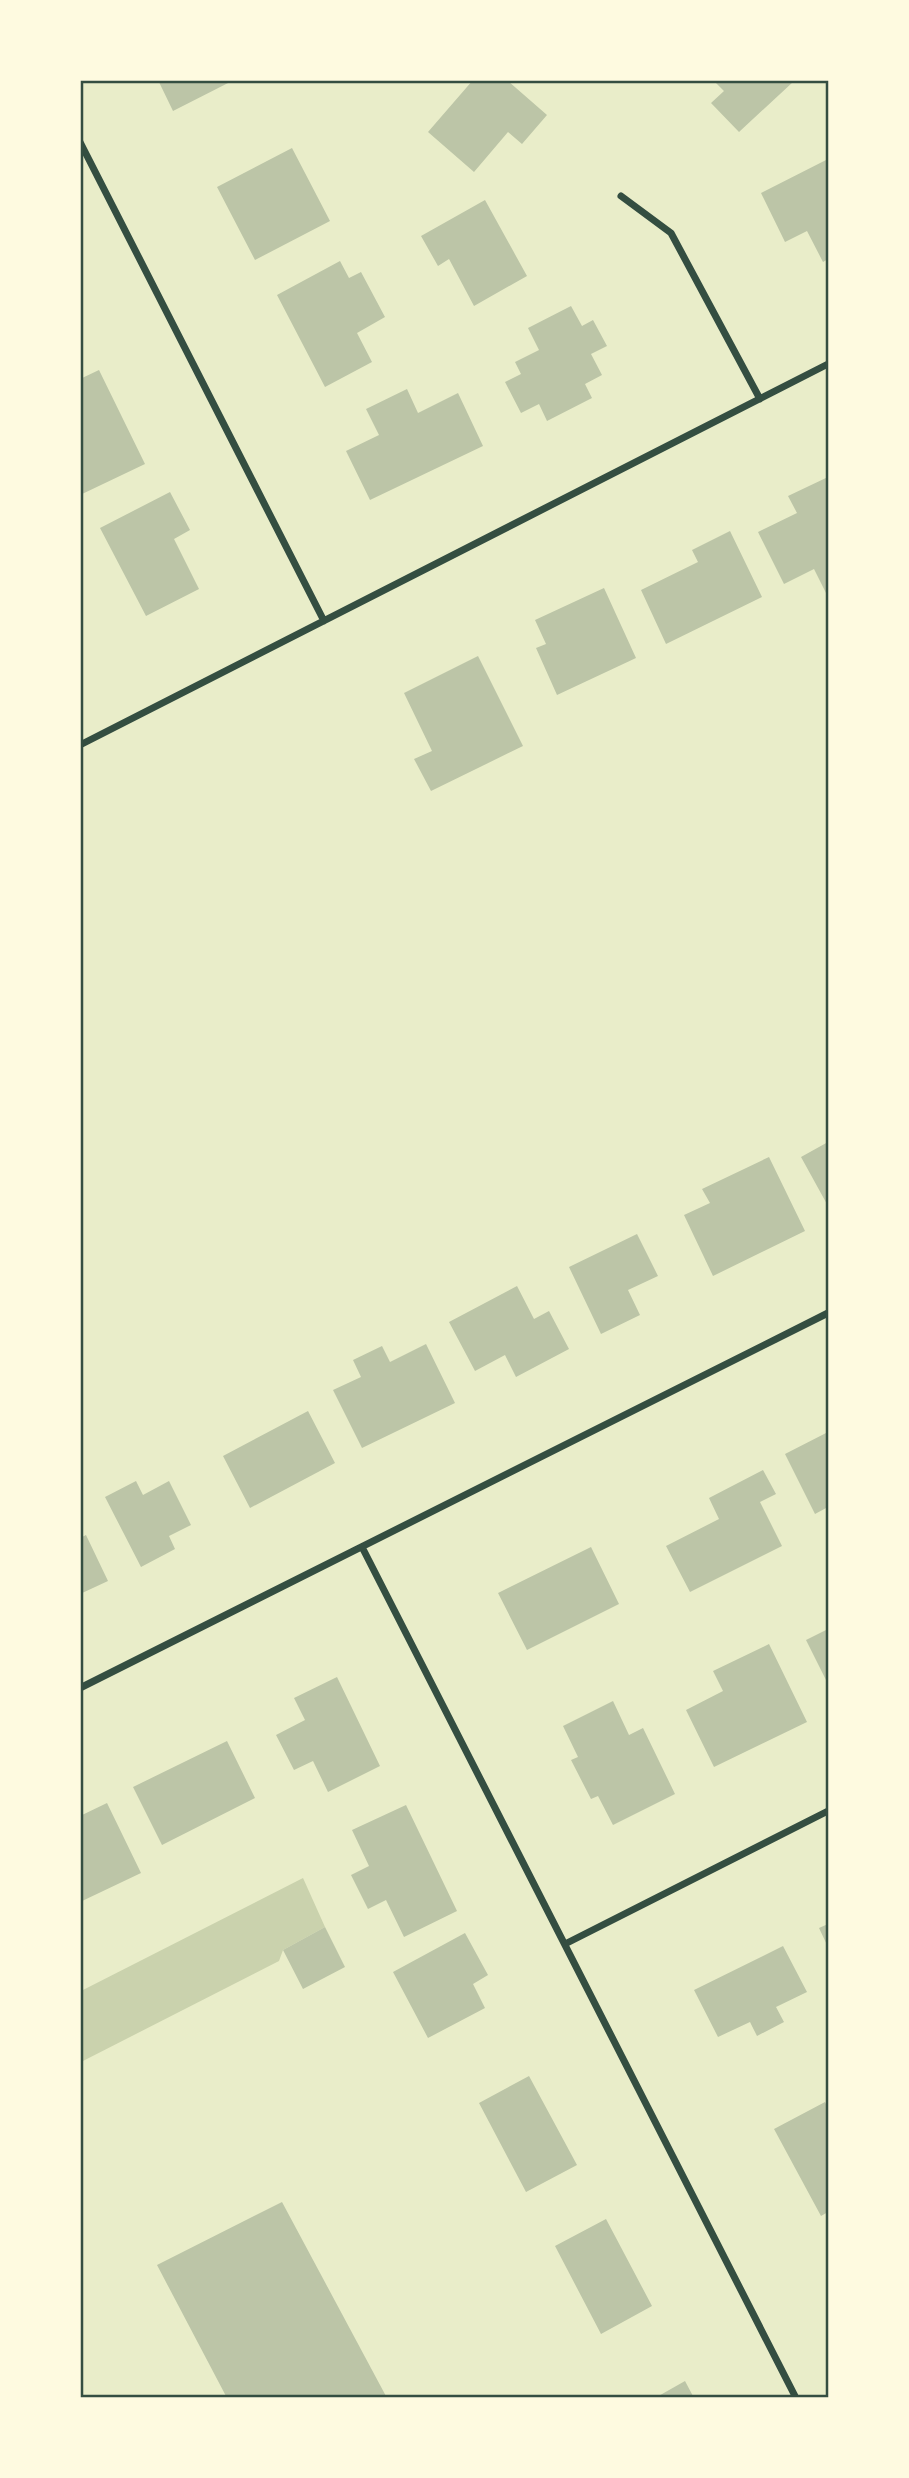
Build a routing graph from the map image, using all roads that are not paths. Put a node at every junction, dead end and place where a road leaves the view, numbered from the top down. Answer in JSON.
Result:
{"nodes":[{"id":1,"x":80,"y":142,"type":"edge"},
{"id":2,"x":621,"y":197,"type":"dead end"},
{"id":3,"x":828,"y":364,"type":"edge"},
{"id":4,"x":760,"y":399,"type":"junction"},
{"id":5,"x":324,"y":621,"type":"junction"},
{"id":6,"x":80,"y":745,"type":"edge"},
{"id":7,"x":828,"y":1313,"type":"edge"},
{"id":8,"x":362,"y":1547,"type":"junction"},
{"id":9,"x":80,"y":1688,"type":"edge"},
{"id":10,"x":828,"y":1811,"type":"edge"},
{"id":11,"x":565,"y":1944,"type":"junction"},
{"id":12,"x":796,"y":2398,"type":"edge"}],
"edges":[{"from":1,"to":5,"type":"street"},
{"from":2,"to":4,"type":"street"},
{"from":3,"to":4,"type":"street"},
{"from":4,"to":5,"type":"street"},
{"from":5,"to":6,"type":"street"},
{"from":7,"to":8,"type":"street"},
{"from":8,"to":9,"type":"street"},
{"from":8,"to":11,"type":"street"},
{"from":10,"to":11,"type":"street"},
{"from":11,"to":12,"type":"street"}]}
